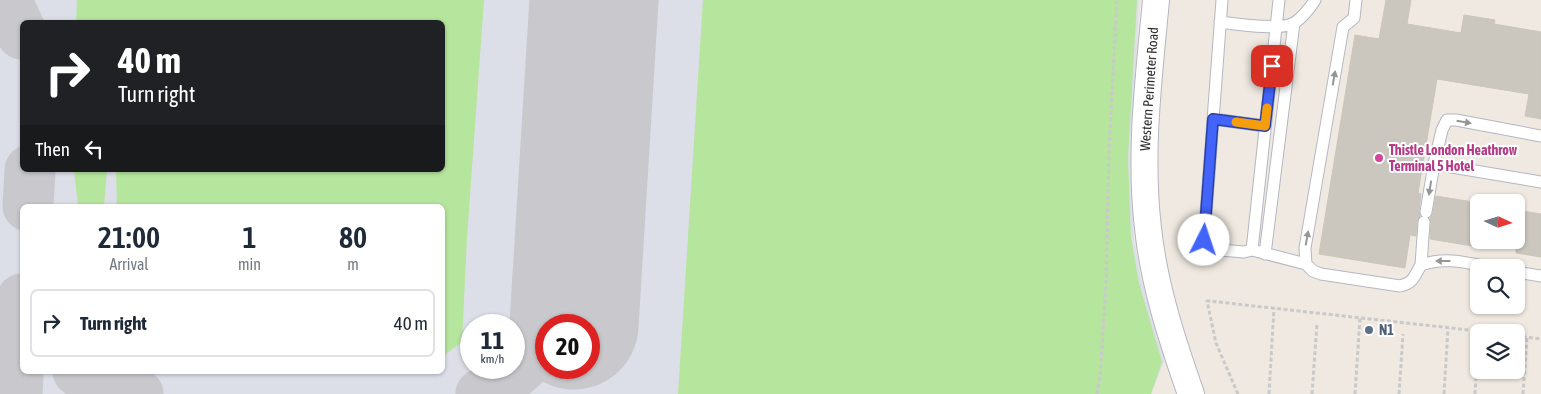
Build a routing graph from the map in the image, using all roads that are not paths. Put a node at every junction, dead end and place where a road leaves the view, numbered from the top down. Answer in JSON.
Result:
{"nodes":[{"id":1,"x":1156,"y":0,"type":"edge"},
{"id":2,"x":1222,"y":0,"type":"edge"},
{"id":3,"x":1279,"y":0,"type":"edge"},
{"id":4,"x":1315,"y":0,"type":"edge"},
{"id":5,"x":1356,"y":0,"type":"edge"},
{"id":6,"x":1220,"y":22,"type":"junction"},
{"id":7,"x":1294,"y":24,"type":"junction"},
{"id":8,"x":1276,"y":27,"type":"junction"},
{"id":9,"x":1213,"y":119,"type":"junction"},
{"id":10,"x":1265,"y":126,"type":"junction"},
{"id":11,"x":1541,"y":136,"type":"edge"},
{"id":12,"x":1434,"y":164,"type":"junction"},
{"id":13,"x":1541,"y":182,"type":"edge"},
{"id":14,"x":1252,"y":250,"type":"junction"},
{"id":15,"x":1265,"y":254,"type":"junction"},
{"id":16,"x":1306,"y":264,"type":"junction"},
{"id":17,"x":1470,"y":264,"type":"edge"},
{"id":18,"x":1421,"y":265,"type":"junction"},
{"id":19,"x":1525,"y":273,"type":"edge"},
{"id":20,"x":1541,"y":276,"type":"edge"},
{"id":21,"x":1191,"y":394,"type":"edge"}],
"edges":[{"from":1,"to":21,"type":"street","name":"Western Perimeter Road"},
{"from":2,"to":6,"type":"lane"},
{"from":3,"to":8,"type":"lane"},
{"from":4,"to":7,"type":"lane"},
{"from":16,"to":5,"type":"lane","one_way":true},
{"from":6,"to":8,"type":"lane"},
{"from":6,"to":9,"type":"lane"},
{"from":7,"to":8,"type":"lane"},
{"from":7,"to":15,"type":"lane"},
{"from":8,"to":10,"type":"lane"},
{"from":9,"to":10,"type":"lane"},
{"from":9,"to":14,"type":"lane"},
{"from":10,"to":14,"type":"lane"},
{"from":12,"to":11,"type":"lane","one_way":true},
{"from":12,"to":13,"type":"lane"},
{"from":12,"to":18,"type":"lane","one_way":true},
{"from":14,"to":15,"type":"lane"},
{"from":15,"to":16,"type":"lane"},
{"from":16,"to":18,"type":"lane"},
{"from":17,"to":18,"type":"lane","one_way":true},
{"from":19,"to":20,"type":"lane"}]}
